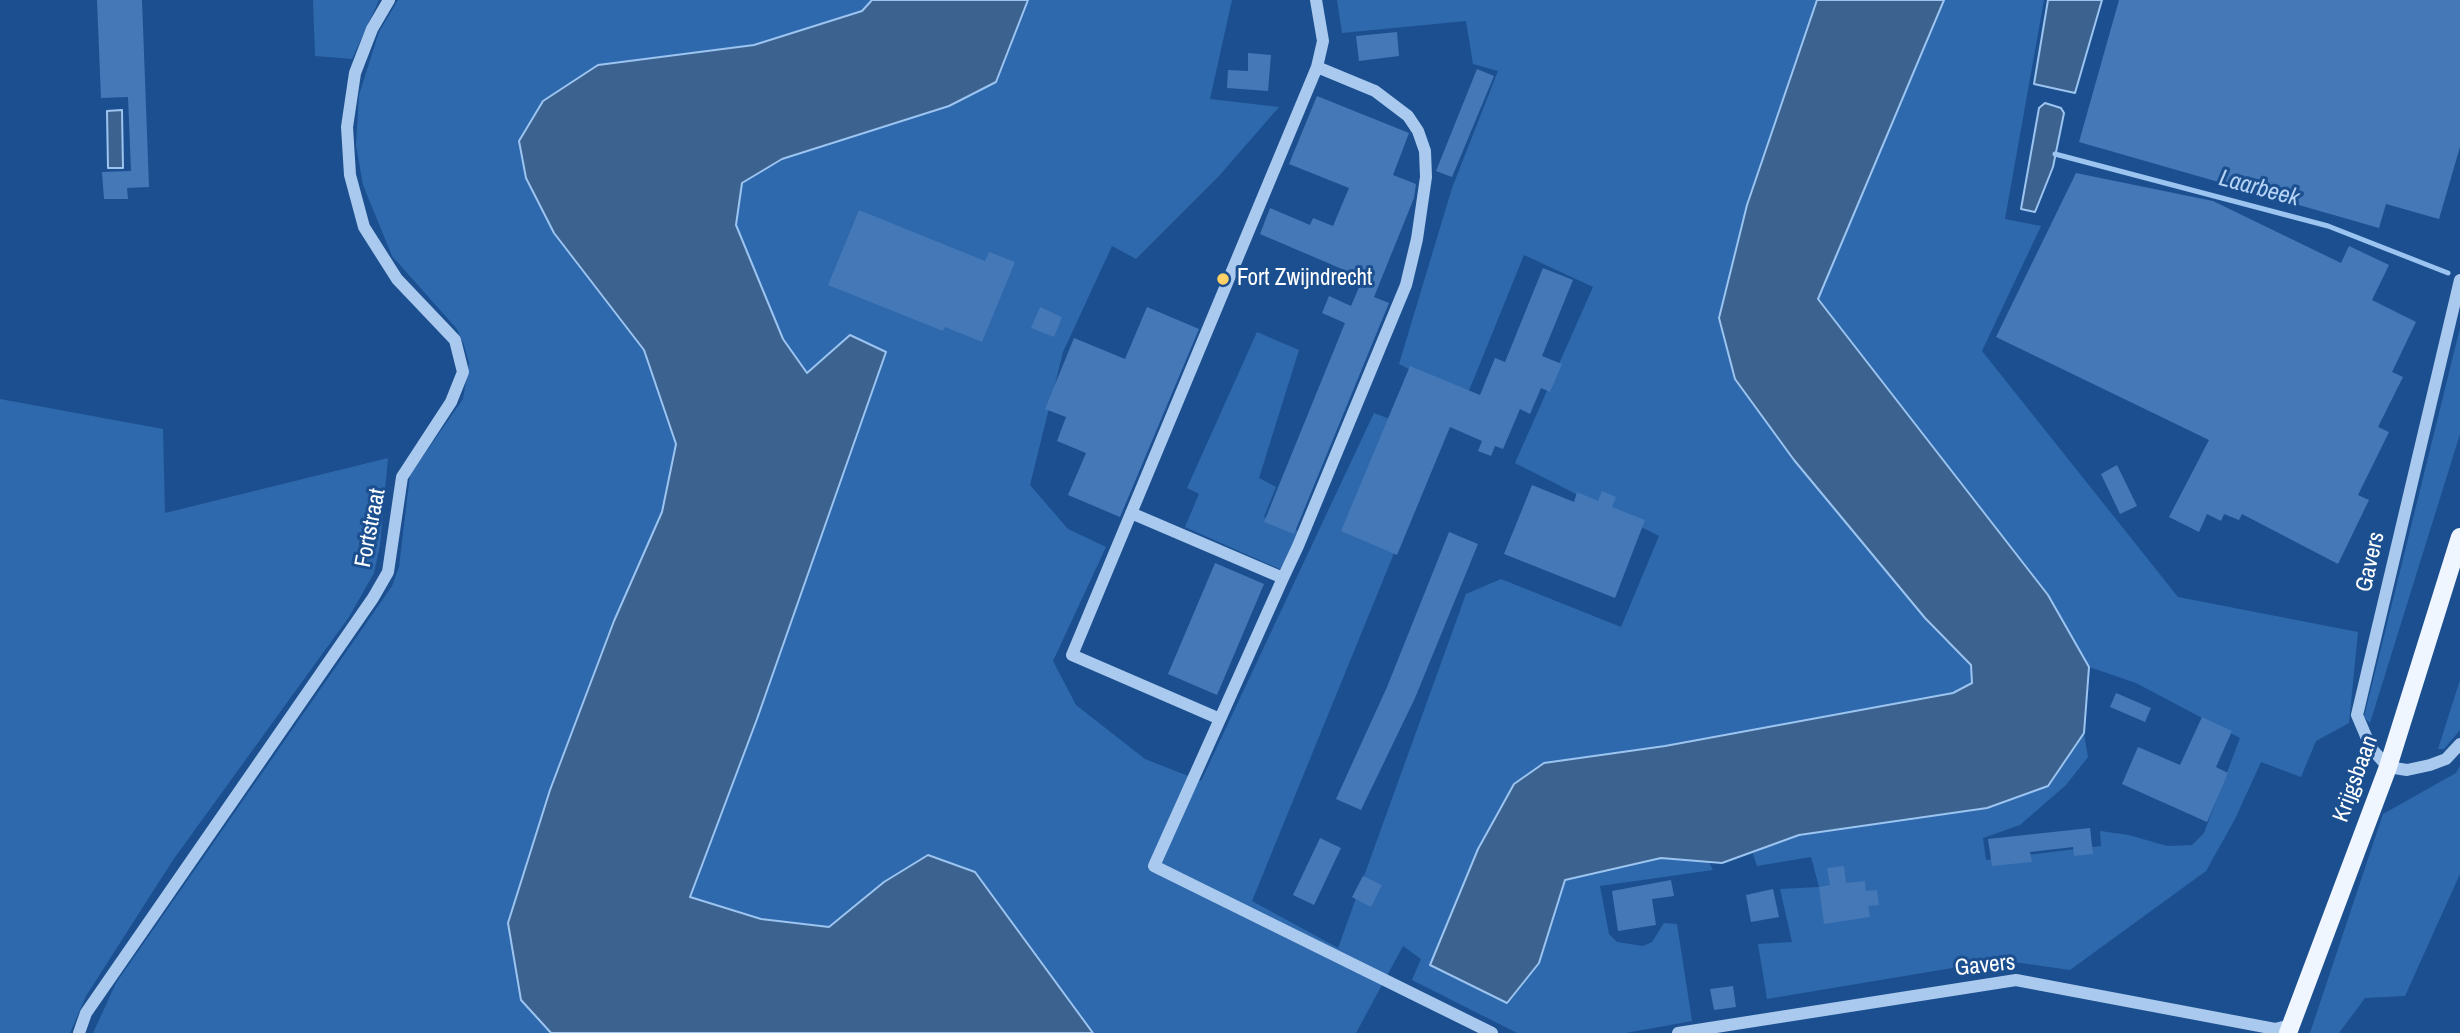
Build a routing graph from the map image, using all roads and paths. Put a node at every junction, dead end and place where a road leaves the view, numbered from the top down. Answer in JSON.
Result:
{"nodes":[{"id":1,"x":390,"y":0,"type":"edge"},
{"id":2,"x":1316,"y":0,"type":"edge"},
{"id":3,"x":1317,"y":67,"type":"junction"},
{"id":4,"x":2460,"y":280,"type":"edge"},
{"id":5,"x":1131,"y":513,"type":"junction"},
{"id":6,"x":2460,"y":537,"type":"edge"},
{"id":7,"x":1283,"y":578,"type":"junction"},
{"id":8,"x":1220,"y":719,"type":"junction"},
{"id":9,"x":2460,"y":744,"type":"edge"},
{"id":10,"x":2388,"y":767,"type":"junction"},
{"id":11,"x":2290,"y":1029,"type":"edge"},
{"id":12,"x":79,"y":1033,"type":"edge"},
{"id":13,"x":1492,"y":1033,"type":"edge"},
{"id":14,"x":1678,"y":1033,"type":"edge"}],
"edges":[{"from":1,"to":12,"type":"street","name":"Fortstraat"},
{"from":2,"to":3,"type":"street"},
{"from":3,"to":5,"type":"street"},
{"from":3,"to":7,"type":"street"},
{"from":4,"to":10,"type":"street","name":"Gavers"},
{"from":5,"to":7,"type":"street"},
{"from":5,"to":8,"type":"street"},
{"from":6,"to":10,"type":"main road","name":"Krijgsbaan"},
{"from":7,"to":8,"type":"street"},
{"from":8,"to":13,"type":"street"},
{"from":9,"to":10,"type":"street"},
{"from":10,"to":11,"type":"main road","name":"Krijgsbaan"},
{"from":11,"to":14,"type":"street","name":"Gavers"}]}
